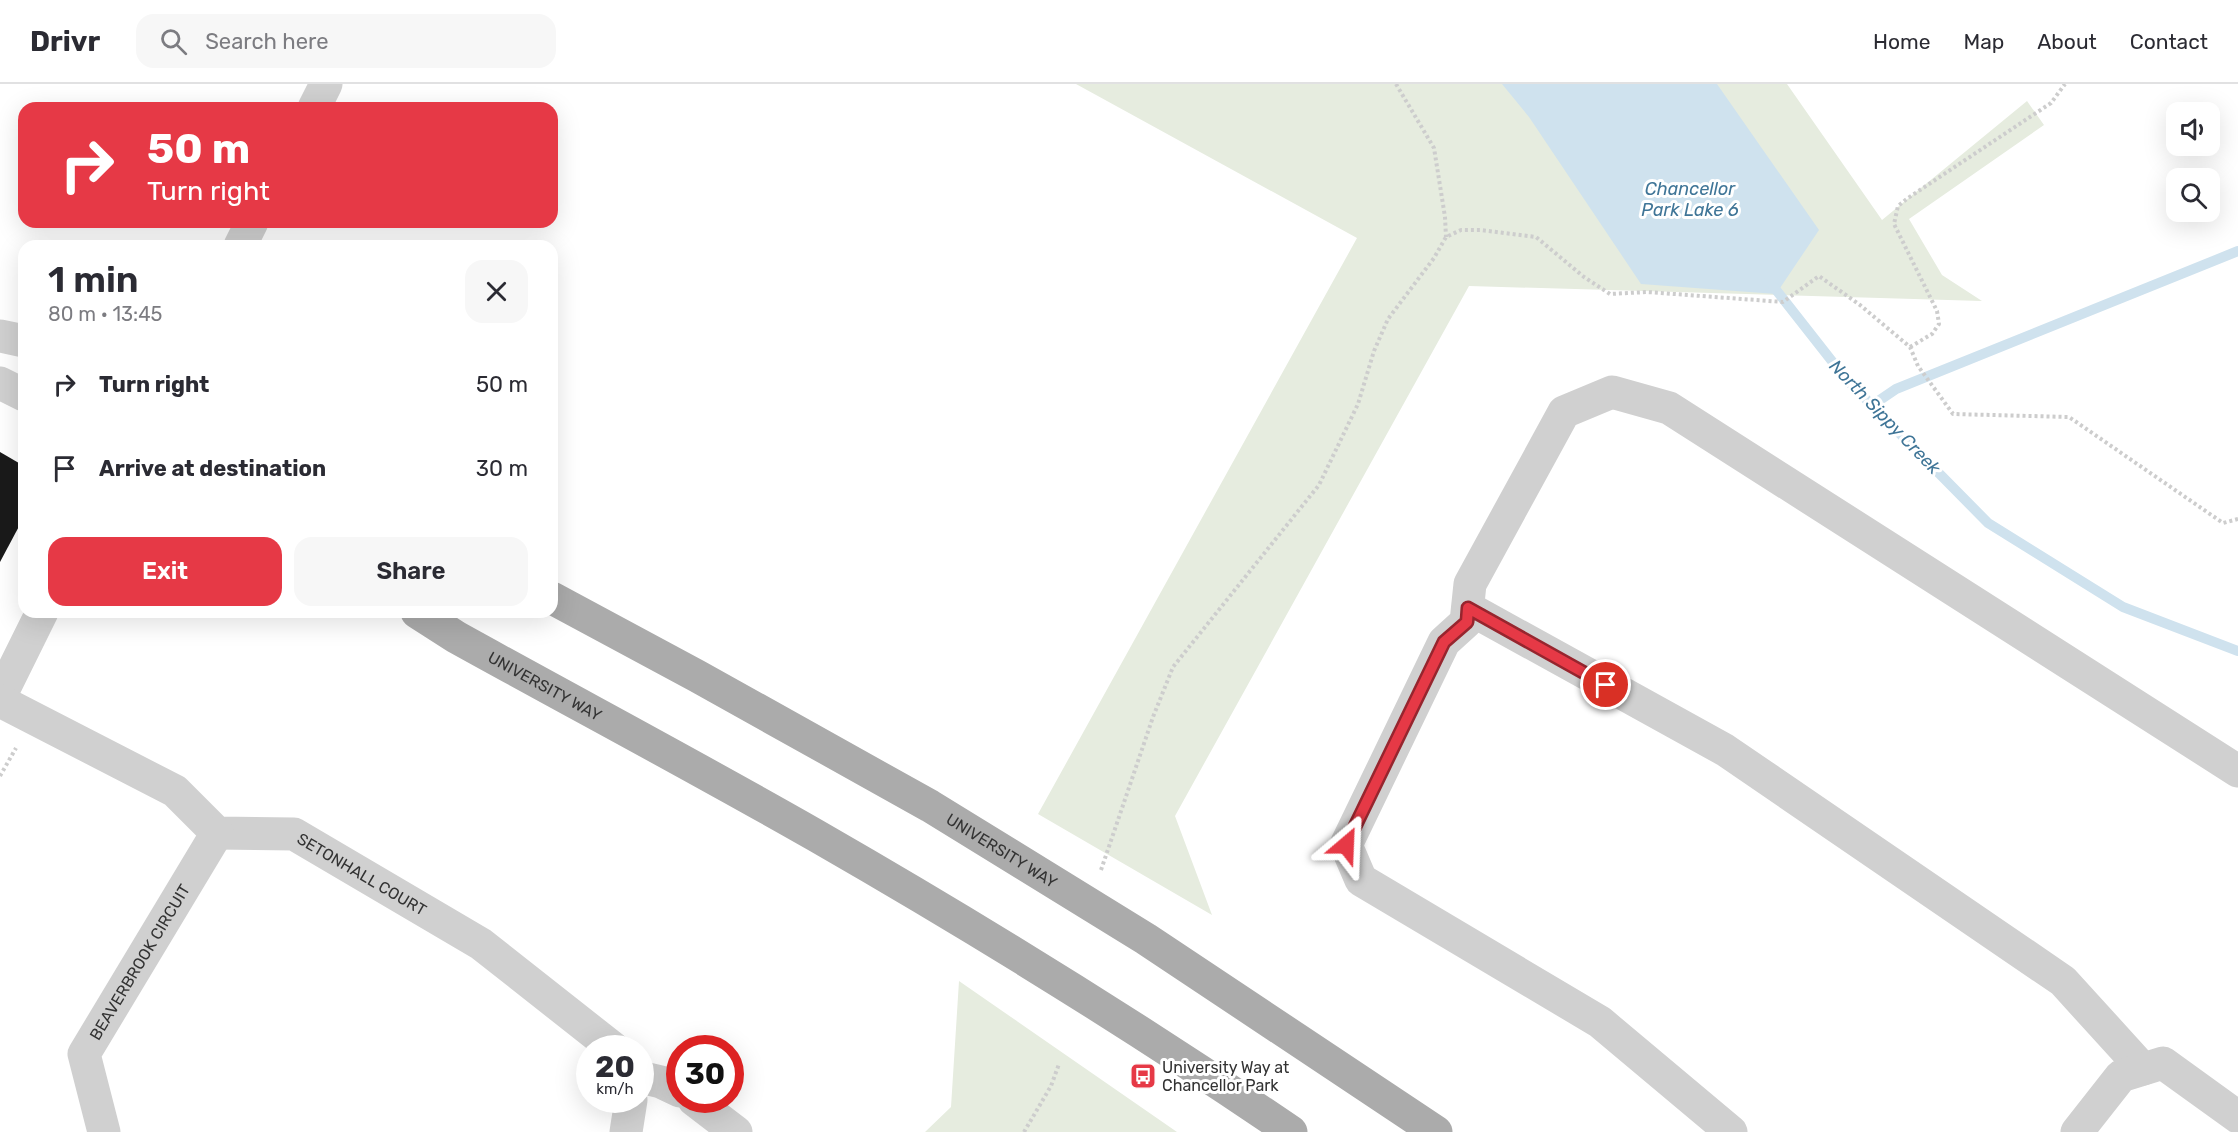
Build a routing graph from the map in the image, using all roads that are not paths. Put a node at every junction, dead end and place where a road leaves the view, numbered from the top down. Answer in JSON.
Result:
{"nodes":[{"id":1,"x":326,"y":84,"type":"edge"},
{"id":2,"x":317,"y":102,"type":"edge"},
{"id":3,"x":0,"y":336,"type":"edge"},
{"id":4,"x":18,"y":340,"type":"edge"},
{"id":5,"x":0,"y":383,"type":"edge"},
{"id":6,"x":18,"y":392,"type":"edge"},
{"id":7,"x":558,"y":601,"type":"edge"},
{"id":8,"x":1468,"y":608,"type":"junction"},
{"id":9,"x":39,"y":618,"type":"edge"},
{"id":10,"x":426,"y":618,"type":"edge"},
{"id":11,"x":0,"y":699,"type":"edge"},
{"id":12,"x":2238,"y":771,"type":"edge"},
{"id":13,"x":217,"y":833,"type":"junction"},
{"id":14,"x":596,"y":1035,"type":"edge"},
{"id":15,"x":2143,"y":1069,"type":"junction"},
{"id":16,"x":629,"y":1113,"type":"edge"},
{"id":17,"x":711,"y":1113,"type":"edge"},
{"id":18,"x":2238,"y":1117,"type":"edge"},
{"id":19,"x":104,"y":1132,"type":"edge"},
{"id":20,"x":626,"y":1132,"type":"edge"},
{"id":21,"x":736,"y":1132,"type":"edge"},
{"id":22,"x":1291,"y":1132,"type":"edge"},
{"id":23,"x":1436,"y":1132,"type":"edge"},
{"id":24,"x":1731,"y":1132,"type":"edge"},
{"id":25,"x":2077,"y":1132,"type":"edge"}],
"edges":[{"from":1,"to":2,"type":"street"},
{"from":3,"to":4,"type":"street"},
{"from":5,"to":6,"type":"street"},
{"from":7,"to":23,"type":"main road","name":"UNIVERSITY WAY"},
{"from":8,"to":12,"type":"street"},
{"from":8,"to":15,"type":"street"},
{"from":8,"to":24,"type":"street"},
{"from":9,"to":11,"type":"street"},
{"from":10,"to":22,"type":"main road","name":"UNIVERSITY WAY"},
{"from":11,"to":13,"type":"street"},
{"from":13,"to":14,"type":"street","name":"SETONHALL COURT"},
{"from":13,"to":19,"type":"street","name":"BEAVERBROOK CIRCUIT"},
{"from":15,"to":18,"type":"street"},
{"from":15,"to":25,"type":"street"},
{"from":16,"to":20,"type":"street"},
{"from":17,"to":21,"type":"street"}]}
